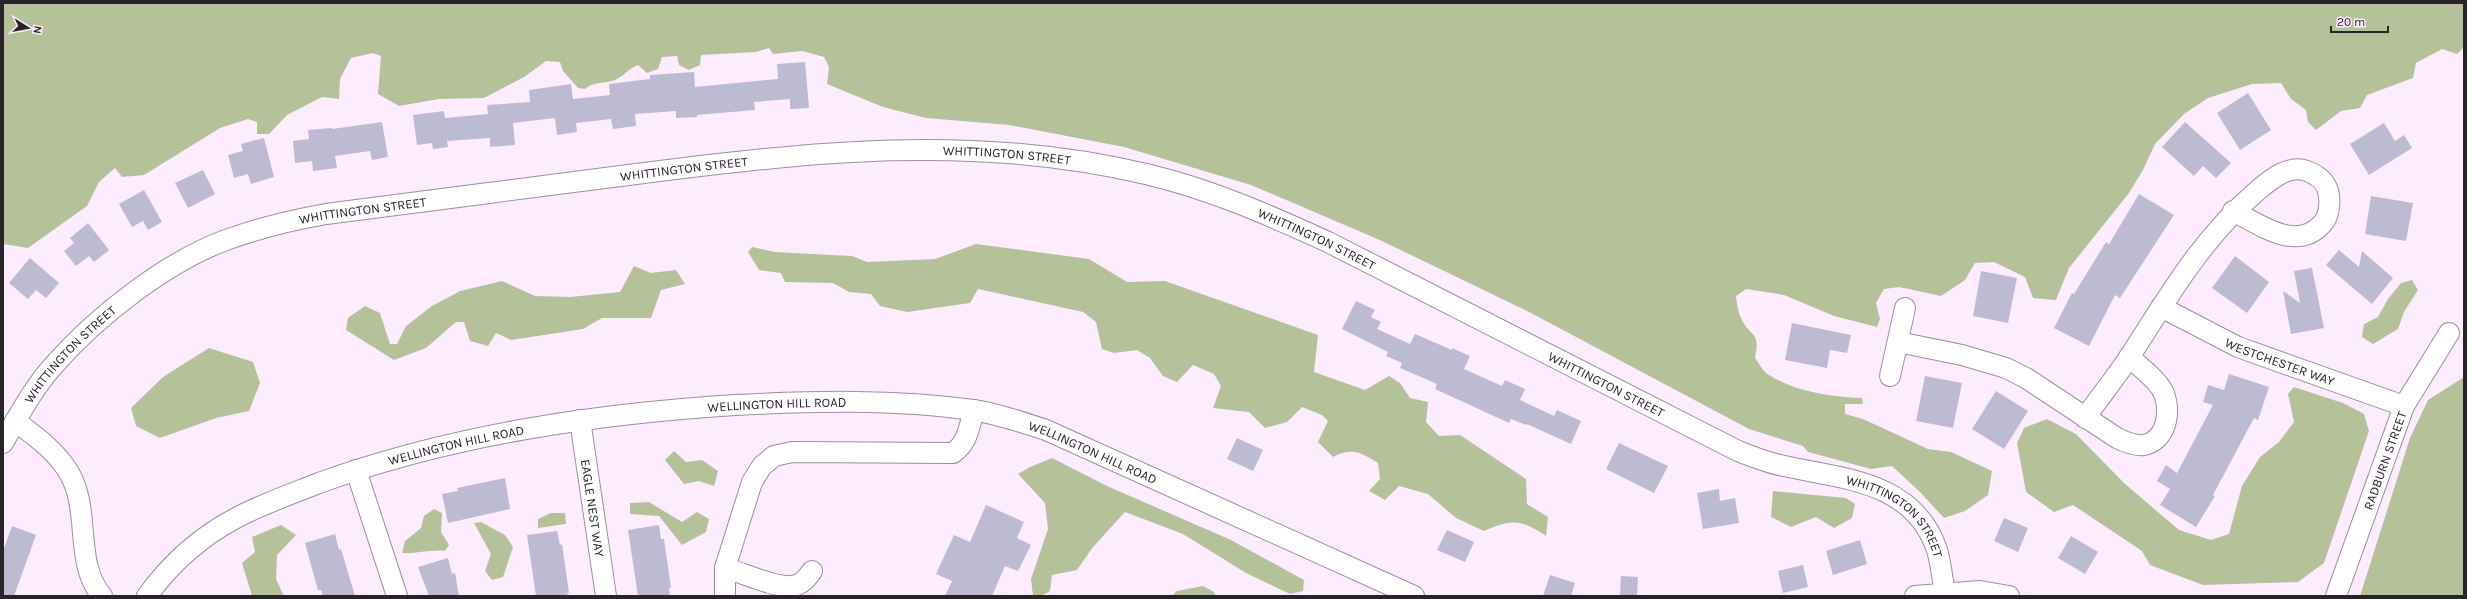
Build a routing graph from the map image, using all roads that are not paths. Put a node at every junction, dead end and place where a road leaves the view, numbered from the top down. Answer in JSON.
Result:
{"nodes":[{"id":1,"x":2233,"y":211,"type":"junction"},
{"id":2,"x":2161,"y":307,"type":"junction"},
{"id":3,"x":1905,"y":308,"type":"dead end"},
{"id":4,"x":2449,"y":333,"type":"dead end"},
{"id":5,"x":1898,"y":342,"type":"junction"},
{"id":6,"x":2129,"y":358,"type":"junction"},
{"id":7,"x":1890,"y":376,"type":"dead end"},
{"id":8,"x":2404,"y":406,"type":"junction"},
{"id":9,"x":974,"y":410,"type":"junction"},
{"id":10,"x":2085,"y":418,"type":"junction"},
{"id":11,"x":580,"y":420,"type":"junction"},
{"id":12,"x":15,"y":421,"type":"junction"},
{"id":13,"x":3,"y":443,"type":"edge"},
{"id":14,"x":356,"y":470,"type":"junction"},
{"id":15,"x":725,"y":568,"type":"junction"},
{"id":16,"x":812,"y":571,"type":"dead end"},
{"id":17,"x":1944,"y":592,"type":"junction"},
{"id":18,"x":102,"y":596,"type":"edge"},
{"id":19,"x":147,"y":596,"type":"edge"},
{"id":20,"x":397,"y":596,"type":"edge"},
{"id":21,"x":606,"y":596,"type":"edge"},
{"id":22,"x":725,"y":596,"type":"edge"},
{"id":23,"x":1414,"y":596,"type":"edge"},
{"id":24,"x":1915,"y":596,"type":"edge"},
{"id":25,"x":2009,"y":596,"type":"edge"},
{"id":26,"x":2336,"y":596,"type":"edge"}],
"edges":[{"from":1,"to":1,"type":"street"},
{"from":1,"to":2,"type":"street"},
{"from":2,"to":6,"type":"street"},
{"from":2,"to":8,"type":"street","name":"WESTCHESTER WAY"},
{"from":3,"to":5,"type":"street"},
{"from":4,"to":8,"type":"street","name":"RADBURN STREET"},
{"from":5,"to":7,"type":"street"},
{"from":5,"to":10,"type":"street"},
{"from":6,"to":10,"type":"street"},
{"from":6,"to":10,"type":"street"},
{"from":8,"to":26,"type":"street","name":"RADBURN STREET"},
{"from":9,"to":11,"type":"street","name":"WELLINGTON HILL ROAD"},
{"from":9,"to":15,"type":"street"},
{"from":9,"to":23,"type":"street","name":"WELLINGTON HILL ROAD"},
{"from":11,"to":14,"type":"street","name":"WELLINGTON HILL ROAD"},
{"from":11,"to":21,"type":"street","name":"EAGLE NEST WAY"},
{"from":12,"to":13,"type":"street","name":"WHITTINGTON STREET"},
{"from":12,"to":17,"type":"street","name":"WHITTINGTON STREET"},
{"from":12,"to":18,"type":"street"},
{"from":14,"to":19,"type":"street","name":"WELLINGTON HILL ROAD"},
{"from":14,"to":20,"type":"street"},
{"from":15,"to":16,"type":"street"},
{"from":15,"to":22,"type":"street"},
{"from":17,"to":24,"type":"street"},
{"from":17,"to":25,"type":"street"}]}
